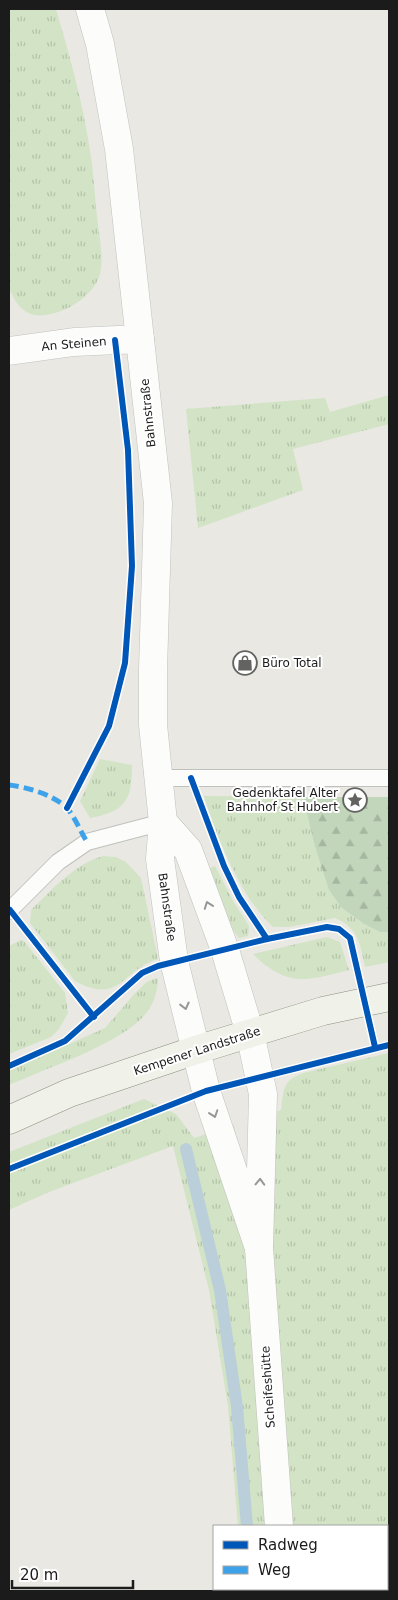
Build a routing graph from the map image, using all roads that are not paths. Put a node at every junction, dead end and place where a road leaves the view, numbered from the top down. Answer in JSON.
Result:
{"nodes":[{"id":1,"x":90,"y":9,"type":"edge"},
{"id":2,"x":140,"y":339,"type":"junction"},
{"id":3,"x":9,"y":351,"type":"edge"},
{"id":4,"x":157,"y":778,"type":"junction"},
{"id":5,"x":389,"y":778,"type":"edge"},
{"id":6,"x":163,"y":822,"type":"junction"},
{"id":7,"x":9,"y":911,"type":"edge"},
{"id":8,"x":389,"y":997,"type":"edge"},
{"id":9,"x":250,"y":1033,"type":"junction"},
{"id":10,"x":196,"y":1050,"type":"junction"},
{"id":11,"x":9,"y":1120,"type":"edge"},
{"id":12,"x":258,"y":1248,"type":"junction"},
{"id":13,"x":279,"y":1525,"type":"edge"}],
"edges":[{"from":1,"to":2,"type":"street","name":"Bahnstraße"},
{"from":2,"to":3,"type":"street","name":"An Steinen"},
{"from":2,"to":4,"type":"street","name":"Bahnstraße"},
{"from":4,"to":5,"type":"lane"},
{"from":4,"to":6,"type":"street","name":"Bahnstraße"},
{"from":6,"to":7,"type":"lane"},
{"from":9,"to":6,"type":"street","one_way":true},
{"from":6,"to":10,"type":"street","name":"Bahnstraße","one_way":true},
{"from":8,"to":9,"type":"street","name":"Kempener Landstraße"},
{"from":9,"to":10,"type":"street","name":"Kempener Landstraße"},
{"from":12,"to":9,"type":"street","name":"Scheifeshütte","one_way":true},
{"from":10,"to":11,"type":"street","name":"Kempener Landstraße"},
{"from":10,"to":12,"type":"street","name":"Scheifeshütte","one_way":true},
{"from":12,"to":13,"type":"street","name":"Scheifeshütte"}]}
